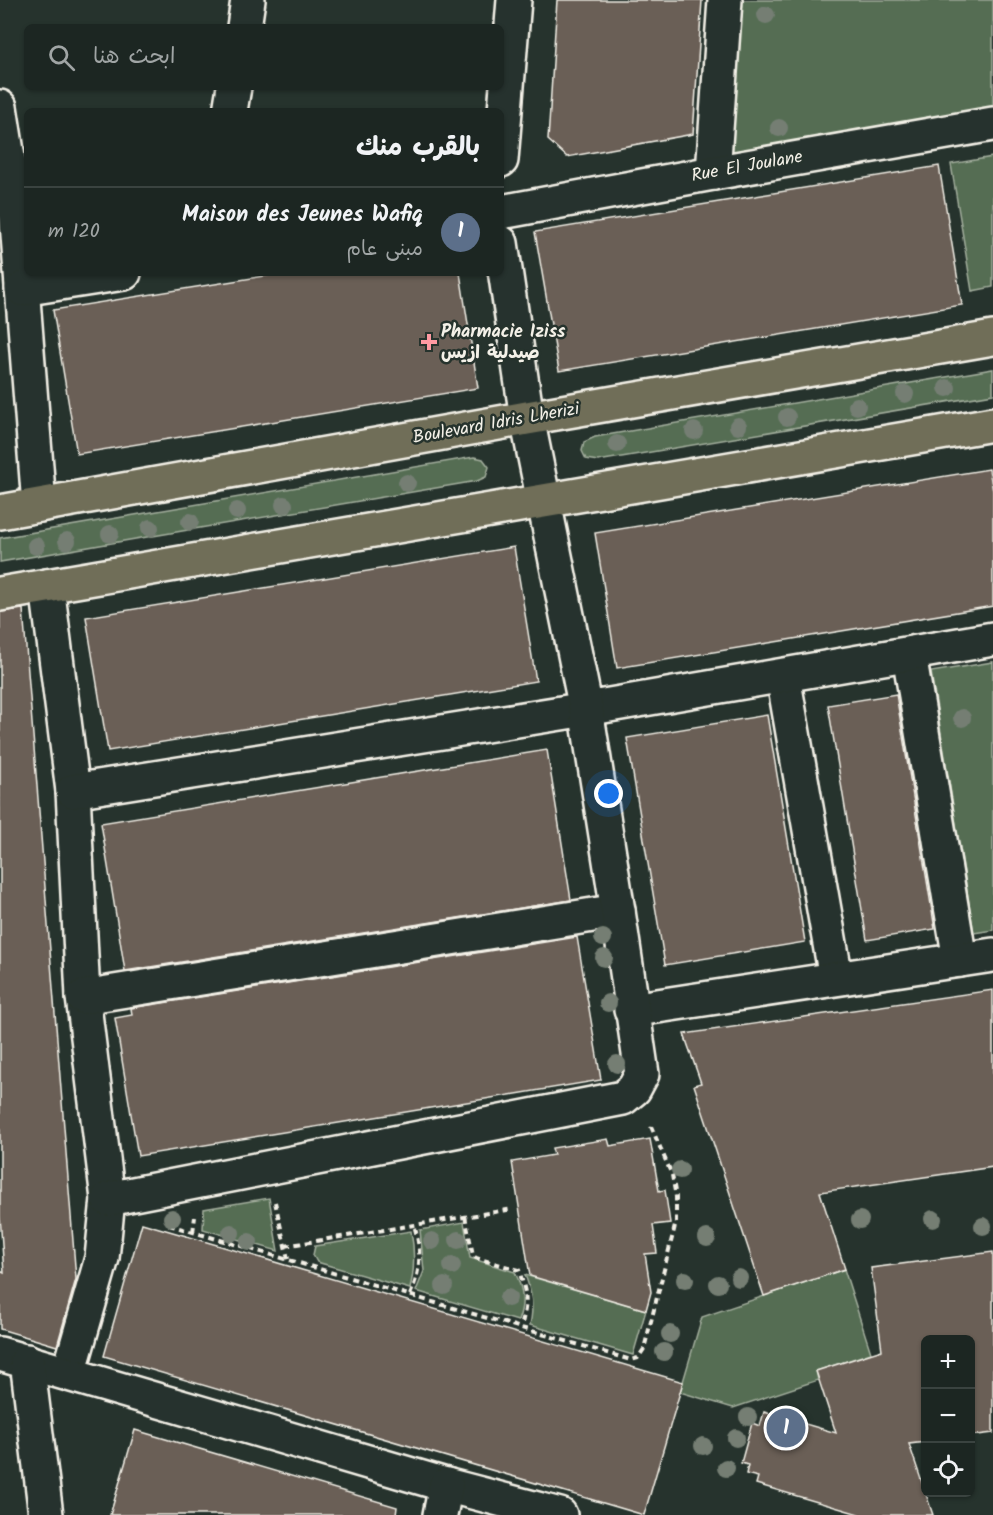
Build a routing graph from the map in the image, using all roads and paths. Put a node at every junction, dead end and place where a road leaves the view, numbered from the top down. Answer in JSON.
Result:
{"nodes":[{"id":1,"x":248,"y":0,"type":"edge"},
{"id":2,"x":514,"y":0,"type":"edge"},
{"id":3,"x":725,"y":0,"type":"edge"},
{"id":4,"x":244,"y":24,"type":"edge"},
{"id":5,"x":234,"y":90,"type":"edge"},
{"id":6,"x":0,"y":107,"type":"edge"},
{"id":7,"x":230,"y":108,"type":"edge"},
{"id":8,"x":504,"y":123,"type":"edge"},
{"id":9,"x":993,"y":124,"type":"edge"},
{"id":10,"x":712,"y":173,"type":"junction"},
{"id":11,"x":21,"y":209,"type":"edge"},
{"id":12,"x":504,"y":211,"type":"edge"},
{"id":13,"x":504,"y":263,"type":"edge"},
{"id":14,"x":105,"y":276,"type":"edge"},
{"id":15,"x":22,"y":289,"type":"junction"},
{"id":16,"x":993,"y":338,"type":"edge"},
{"id":17,"x":527,"y":418,"type":"junction"},
{"id":18,"x":993,"y":424,"type":"edge"},
{"id":19,"x":543,"y":500,"type":"junction"},
{"id":20,"x":39,"y":505,"type":"junction"},
{"id":21,"x":0,"y":512,"type":"edge"},
{"id":22,"x":47,"y":586,"type":"junction"},
{"id":23,"x":0,"y":594,"type":"edge"},
{"id":24,"x":993,"y":639,"type":"edge"},
{"id":25,"x":909,"y":654,"type":"junction"},
{"id":26,"x":783,"y":676,"type":"junction"},
{"id":27,"x":586,"y":709,"type":"junction"},
{"id":28,"x":73,"y":791,"type":"junction"},
{"id":29,"x":618,"y":911,"type":"junction"},
{"id":30,"x":993,"y":955,"type":"edge"},
{"id":31,"x":960,"y":960,"type":"junction"},
{"id":32,"x":836,"y":978,"type":"junction"},
{"id":33,"x":83,"y":997,"type":"junction"},
{"id":34,"x":631,"y":1010,"type":"junction"},
{"id":35,"x":634,"y":1089,"type":"junction"},
{"id":36,"x":274,"y":1195,"type":"dead end"},
{"id":37,"x":108,"y":1199,"type":"junction"},
{"id":38,"x":513,"y":1209,"type":"dead end"},
{"id":39,"x":195,"y":1211,"type":"dead end"},
{"id":40,"x":465,"y":1216,"type":"junction"},
{"id":41,"x":163,"y":1223,"type":"dead end"},
{"id":42,"x":414,"y":1226,"type":"junction"},
{"id":43,"x":193,"y":1232,"type":"junction"},
{"id":44,"x":285,"y":1246,"type":"junction"},
{"id":45,"x":288,"y":1259,"type":"junction"},
{"id":46,"x":410,"y":1295,"type":"junction"},
{"id":47,"x":521,"y":1328,"type":"junction"},
{"id":48,"x":14,"y":1358,"type":"edge"},
{"id":49,"x":69,"y":1373,"type":"junction"},
{"id":50,"x":443,"y":1500,"type":"edge"},
{"id":51,"x":46,"y":1515,"type":"edge"},
{"id":52,"x":560,"y":1515,"type":"edge"}],
"edges":[{"from":1,"to":4,"type":"street"},
{"from":2,"to":8,"type":"street"},
{"from":3,"to":10,"type":"street"},
{"from":5,"to":7,"type":"street"},
{"from":6,"to":11,"type":"street"},
{"from":9,"to":10,"type":"street","name":"Rue El Joulane"},
{"from":10,"to":12,"type":"street","name":"Rue El Joulane"},
{"from":11,"to":15,"type":"street"},
{"from":13,"to":17,"type":"street"},
{"from":14,"to":15,"type":"street"},
{"from":15,"to":20,"type":"street"},
{"from":16,"to":17,"type":"main road","name":"Boulevard Idris Lherizi"},
{"from":17,"to":19,"type":"street"},
{"from":17,"to":20,"type":"main road","name":"Boulevard Idris Lherizi"},
{"from":18,"to":19,"type":"main road"},
{"from":19,"to":22,"type":"main road"},
{"from":19,"to":27,"type":"street"},
{"from":20,"to":21,"type":"main road","name":"Boulevard Idris Lherizi"},
{"from":22,"to":23,"type":"main road"},
{"from":22,"to":28,"type":"street"},
{"from":24,"to":25,"type":"street"},
{"from":25,"to":26,"type":"street"},
{"from":25,"to":31,"type":"street"},
{"from":26,"to":27,"type":"street"},
{"from":26,"to":32,"type":"street"},
{"from":27,"to":28,"type":"street"},
{"from":27,"to":29,"type":"street"},
{"from":28,"to":33,"type":"street"},
{"from":29,"to":33,"type":"street"},
{"from":29,"to":34,"type":"street"},
{"from":30,"to":31,"type":"street"},
{"from":31,"to":32,"type":"street"},
{"from":32,"to":34,"type":"street"},
{"from":33,"to":37,"type":"street"},
{"from":34,"to":35,"type":"street"},
{"from":35,"to":37,"type":"street"},
{"from":35,"to":47,"type":"path"},
{"from":36,"to":44,"type":"path"},
{"from":37,"to":49,"type":"street"},
{"from":38,"to":40,"type":"path"},
{"from":39,"to":43,"type":"path"},
{"from":40,"to":42,"type":"path"},
{"from":40,"to":47,"type":"path"},
{"from":41,"to":43,"type":"path"},
{"from":42,"to":44,"type":"path"},
{"from":42,"to":46,"type":"path"},
{"from":43,"to":45,"type":"path"},
{"from":44,"to":45,"type":"path"},
{"from":45,"to":46,"type":"path"},
{"from":46,"to":47,"type":"path"},
{"from":48,"to":49,"type":"street"},
{"from":48,"to":51,"type":"street"},
{"from":49,"to":50,"type":"street"},
{"from":50,"to":52,"type":"street"}]}
